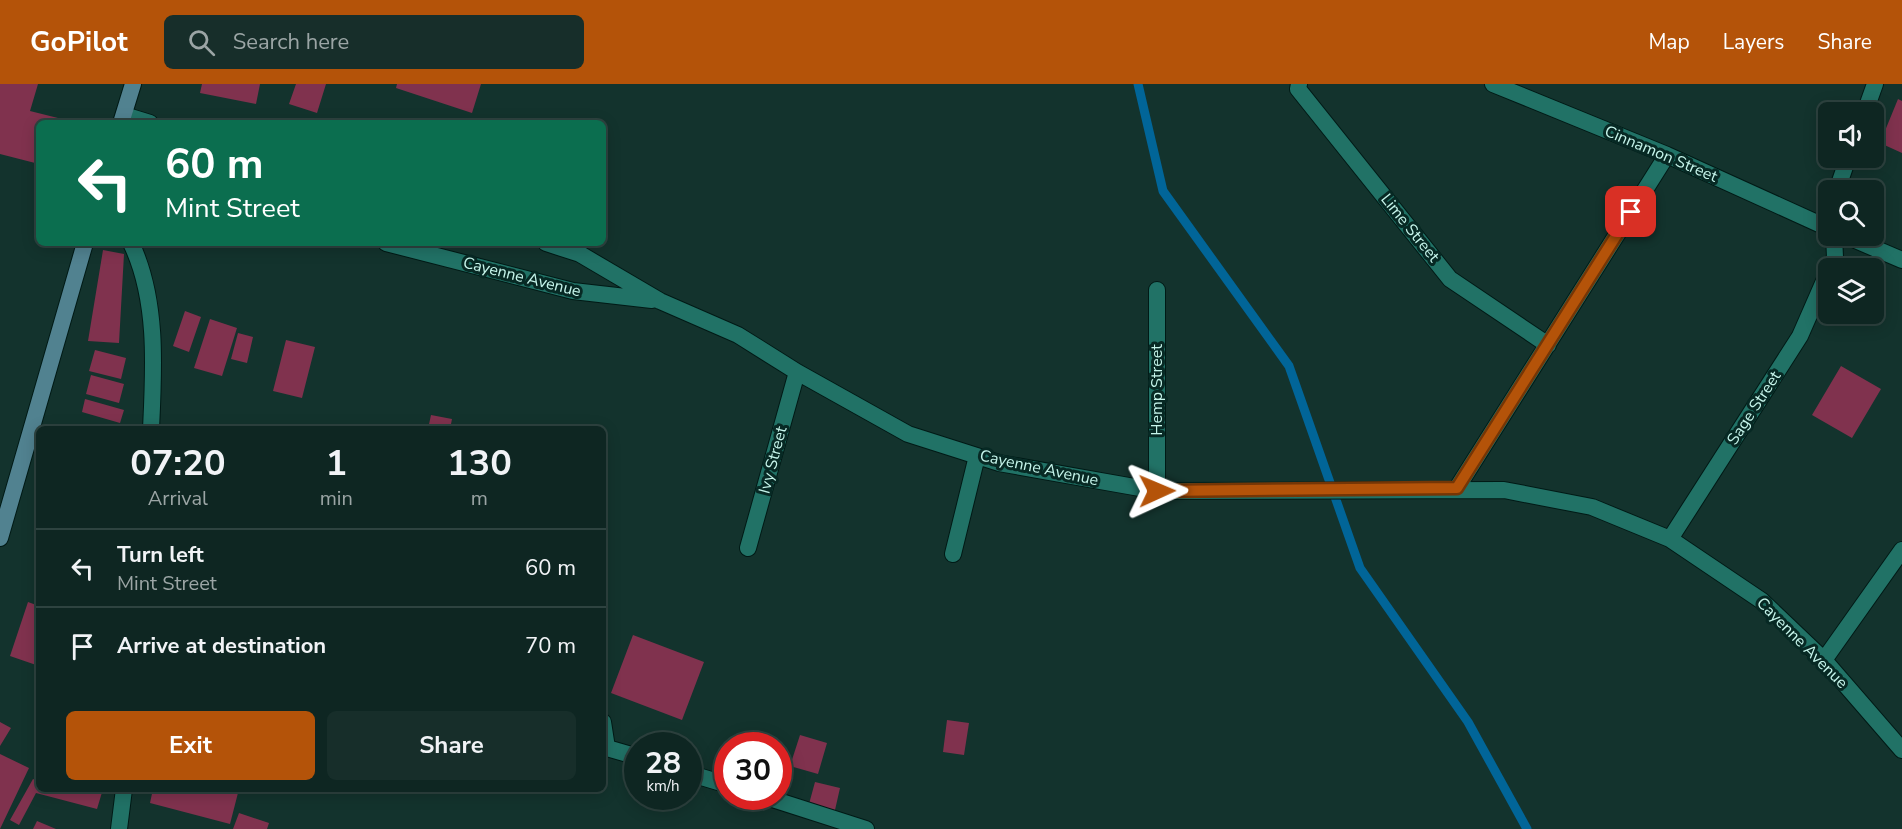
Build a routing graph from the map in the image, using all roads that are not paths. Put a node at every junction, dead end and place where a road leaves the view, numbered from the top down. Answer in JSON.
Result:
{"nodes":[{"id":1,"x":133,"y":84,"type":"edge"},
{"id":2,"x":1299,"y":84,"type":"edge"},
{"id":3,"x":1493,"y":84,"type":"edge"},
{"id":4,"x":1875,"y":84,"type":"edge"},
{"id":5,"x":1868,"y":102,"type":"edge"},
{"id":6,"x":122,"y":119,"type":"edge"},
{"id":7,"x":1667,"y":155,"type":"junction"},
{"id":8,"x":1818,"y":223,"type":"edge"},
{"id":9,"x":84,"y":246,"type":"edge"},
{"id":10,"x":132,"y":246,"type":"edge"},
{"id":11,"x":398,"y":246,"type":"edge"},
{"id":12,"x":555,"y":246,"type":"edge"},
{"id":13,"x":1869,"y":246,"type":"edge"},
{"id":14,"x":1902,"y":260,"type":"edge"},
{"id":15,"x":1157,"y":290,"type":"dead end"},
{"id":16,"x":1818,"y":295,"type":"edge"},
{"id":17,"x":660,"y":301,"type":"junction"},
{"id":18,"x":1548,"y":345,"type":"junction"},
{"id":19,"x":797,"y":372,"type":"junction"},
{"id":20,"x":151,"y":426,"type":"edge"},
{"id":21,"x":977,"y":456,"type":"junction"},
{"id":22,"x":1457,"y":488,"type":"junction"},
{"id":23,"x":1157,"y":491,"type":"junction"},
{"id":24,"x":0,"y":538,"type":"edge"},
{"id":25,"x":1670,"y":539,"type":"junction"},
{"id":26,"x":748,"y":548,"type":"dead end"},
{"id":27,"x":1902,"y":550,"type":"edge"},
{"id":28,"x":953,"y":554,"type":"dead end"},
{"id":29,"x":1824,"y":660,"type":"junction"},
{"id":30,"x":606,"y":742,"type":"edge"},
{"id":31,"x":1902,"y":750,"type":"edge"},
{"id":32,"x":624,"y":753,"type":"edge"},
{"id":33,"x":124,"y":792,"type":"edge"},
{"id":34,"x":792,"y":805,"type":"edge"},
{"id":35,"x":118,"y":829,"type":"edge"},
{"id":36,"x":866,"y":829,"type":"edge"}],
"edges":[{"from":1,"to":6,"type":"main road"},
{"from":2,"to":18,"type":"street","name":"Lime Street"},
{"from":3,"to":7,"type":"street","name":"Cinnamon Street"},
{"from":4,"to":5,"type":"street"},
{"from":7,"to":8,"type":"street","name":"Cinnamon Street"},
{"from":7,"to":18,"type":"street"},
{"from":9,"to":24,"type":"main road"},
{"from":10,"to":20,"type":"street"},
{"from":11,"to":17,"type":"street","name":"Cayenne Avenue"},
{"from":12,"to":17,"type":"street","name":"Cayenne Avenue"},
{"from":13,"to":14,"type":"street"},
{"from":15,"to":23,"type":"street","name":"Hemp Street"},
{"from":16,"to":25,"type":"street","name":"Sage Street"},
{"from":17,"to":19,"type":"street","name":"Cayenne Avenue"},
{"from":18,"to":22,"type":"street"},
{"from":19,"to":21,"type":"street","name":"Cayenne Avenue"},
{"from":19,"to":26,"type":"street","name":"Ivy Street"},
{"from":21,"to":23,"type":"street","name":"Cayenne Avenue"},
{"from":21,"to":28,"type":"street"},
{"from":22,"to":23,"type":"street","name":"Cayenne Avenue"},
{"from":22,"to":25,"type":"street","name":"Cayenne Avenue"},
{"from":25,"to":29,"type":"street","name":"Cayenne Avenue"},
{"from":27,"to":29,"type":"street"},
{"from":29,"to":31,"type":"street","name":"Cayenne Avenue"},
{"from":30,"to":32,"type":"street"},
{"from":33,"to":35,"type":"street"},
{"from":34,"to":36,"type":"street"}]}
